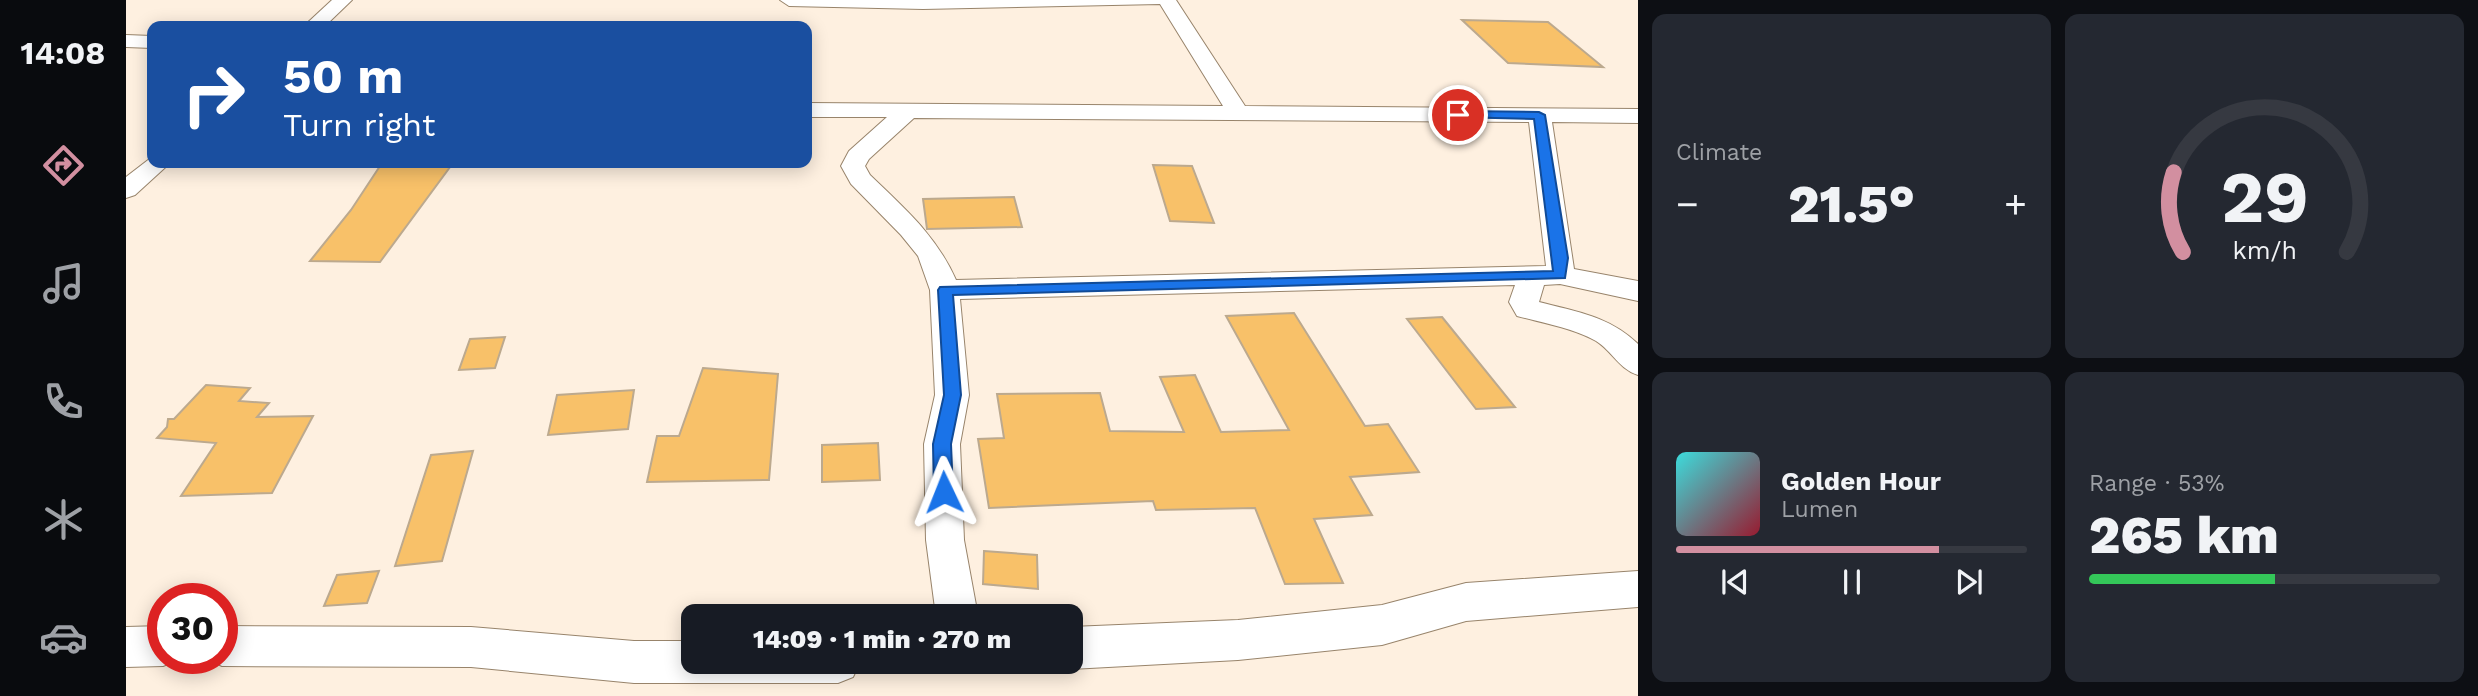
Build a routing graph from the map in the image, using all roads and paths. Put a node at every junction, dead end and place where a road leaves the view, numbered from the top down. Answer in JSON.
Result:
{"nodes":[{"id":1,"x":344,"y":0,"type":"edge"},
{"id":2,"x":789,"y":0,"type":"edge"},
{"id":3,"x":1155,"y":0,"type":"edge"},
{"id":4,"x":1167,"y":0,"type":"edge"},
{"id":5,"x":320,"y":21,"type":"edge"},
{"id":6,"x":126,"y":41,"type":"edge"},
{"id":7,"x":147,"y":42,"type":"edge"},
{"id":8,"x":812,"y":110,"type":"edge"},
{"id":9,"x":908,"y":111,"type":"junction"},
{"id":10,"x":1239,"y":114,"type":"junction"},
{"id":11,"x":1539,"y":115,"type":"junction"},
{"id":12,"x":1638,"y":116,"type":"edge"},
{"id":13,"x":152,"y":168,"type":"edge"},
{"id":14,"x":126,"y":190,"type":"edge"},
{"id":15,"x":1546,"y":276,"type":"junction"},
{"id":16,"x":946,"y":290,"type":"junction"},
{"id":17,"x":1638,"y":291,"type":"edge"},
{"id":18,"x":1638,"y":363,"type":"edge"},
{"id":19,"x":1638,"y":589,"type":"edge"},
{"id":20,"x":955,"y":604,"type":"edge"},
{"id":21,"x":147,"y":646,"type":"edge"},
{"id":22,"x":238,"y":646,"type":"edge"},
{"id":23,"x":126,"y":647,"type":"edge"},
{"id":24,"x":1083,"y":647,"type":"edge"},
{"id":25,"x":681,"y":662,"type":"edge"}],
"edges":[{"from":1,"to":5,"type":"street"},
{"from":2,"to":3,"type":"street"},
{"from":4,"to":10,"type":"street"},
{"from":6,"to":7,"type":"street"},
{"from":8,"to":9,"type":"street"},
{"from":9,"to":10,"type":"street"},
{"from":9,"to":16,"type":"street"},
{"from":10,"to":11,"type":"street"},
{"from":11,"to":12,"type":"street"},
{"from":11,"to":15,"type":"street"},
{"from":13,"to":14,"type":"street"},
{"from":15,"to":16,"type":"street"},
{"from":15,"to":17,"type":"street"},
{"from":15,"to":18,"type":"street"},
{"from":16,"to":20,"type":"street"},
{"from":19,"to":24,"type":"street"},
{"from":21,"to":23,"type":"street"},
{"from":22,"to":25,"type":"street"}]}
